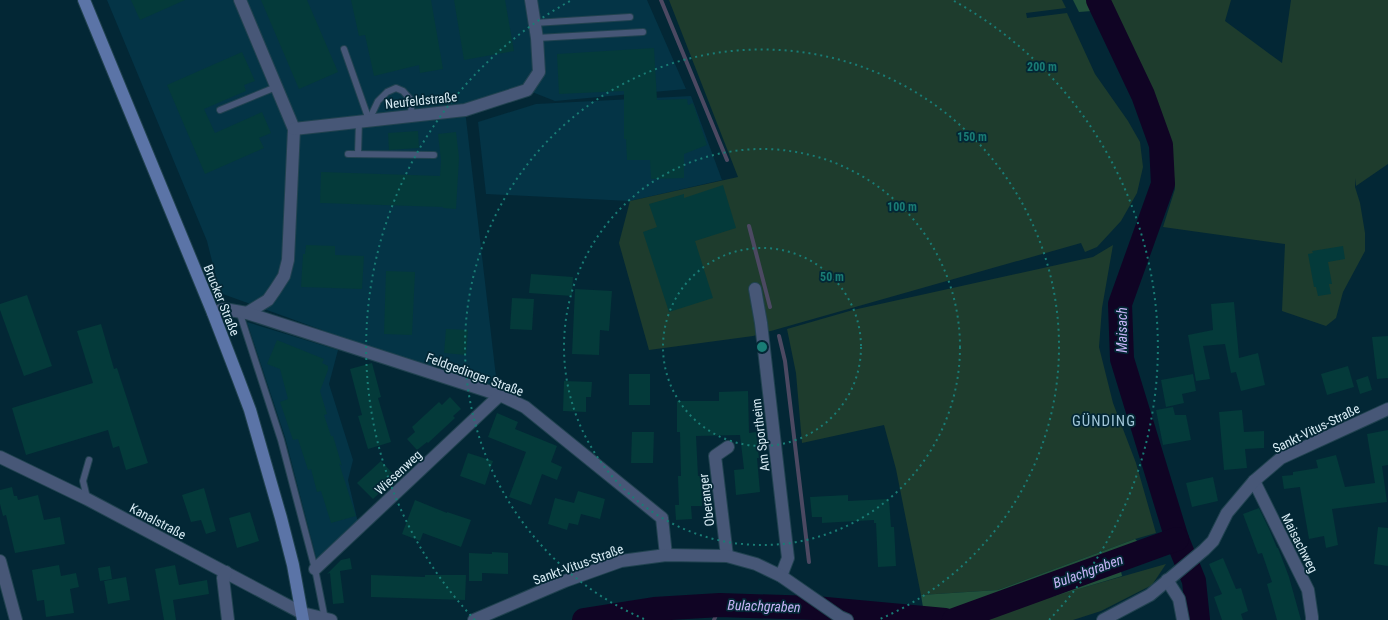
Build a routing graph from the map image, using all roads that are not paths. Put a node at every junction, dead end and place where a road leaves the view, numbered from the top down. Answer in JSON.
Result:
{"nodes":[{"id":1,"x":84,"y":0,"type":"edge"},
{"id":2,"x":240,"y":0,"type":"edge"},
{"id":3,"x":530,"y":0,"type":"edge"},
{"id":4,"x":630,"y":18,"type":"dead end"},
{"id":5,"x":534,"y":23,"type":"junction"},
{"id":6,"x":643,"y":32,"type":"dead end"},
{"id":7,"x":537,"y":38,"type":"junction"},
{"id":8,"x":344,"y":49,"type":"dead end"},
{"id":9,"x":276,"y":87,"type":"junction"},
{"id":10,"x":220,"y":110,"type":"dead end"},
{"id":11,"x":412,"y":115,"type":"junction"},
{"id":12,"x":364,"y":120,"type":"junction"},
{"id":13,"x":294,"y":128,"type":"junction"},
{"id":14,"x":348,"y":154,"type":"dead end"},
{"id":15,"x":358,"y":154,"type":"junction"},
{"id":16,"x":434,"y":155,"type":"dead end"},
{"id":17,"x":755,"y":289,"type":"dead end"},
{"id":18,"x":243,"y":312,"type":"junction"},
{"id":19,"x":213,"y":313,"type":"junction"},
{"id":20,"x":500,"y":395,"type":"junction"},
{"id":21,"x":1388,"y":410,"type":"edge"},
{"id":22,"x":728,"y":447,"type":"dead end"},
{"id":23,"x":0,"y":457,"type":"edge"},
{"id":24,"x":89,"y":460,"type":"dead end"},
{"id":25,"x":1254,"y":481,"type":"junction"},
{"id":26,"x":87,"y":500,"type":"junction"},
{"id":27,"x":666,"y":555,"type":"junction"},
{"id":28,"x":727,"y":556,"type":"junction"},
{"id":29,"x":0,"y":561,"type":"edge"},
{"id":30,"x":315,"y":569,"type":"junction"},
{"id":31,"x":226,"y":572,"type":"junction"},
{"id":32,"x":781,"y":576,"type":"junction"},
{"id":33,"x":1171,"y":578,"type":"junction"},
{"id":34,"x":303,"y":616,"type":"edge"},
{"id":35,"x":843,"y":618,"type":"edge"},
{"id":36,"x":16,"y":620,"type":"edge"},
{"id":37,"x":228,"y":620,"type":"edge"},
{"id":38,"x":328,"y":620,"type":"edge"},
{"id":39,"x":474,"y":620,"type":"edge"},
{"id":40,"x":1103,"y":620,"type":"edge"},
{"id":41,"x":1183,"y":620,"type":"edge"},
{"id":42,"x":1312,"y":620,"type":"edge"}],
"edges":[{"from":1,"to":19,"type":"main road","name":"Brucker Straße"},
{"from":2,"to":9,"type":"street"},
{"from":3,"to":5,"type":"street"},
{"from":4,"to":5,"type":"lane"},
{"from":5,"to":7,"type":"street"},
{"from":6,"to":7,"type":"lane"},
{"from":7,"to":11,"type":"street","name":"Neufeldstraße"},
{"from":8,"to":12,"type":"lane"},
{"from":9,"to":10,"type":"lane"},
{"from":9,"to":13,"type":"street"},
{"from":11,"to":12,"type":"street","name":"Neufeldstraße"},
{"from":11,"to":12,"type":"lane"},
{"from":12,"to":13,"type":"street","name":"Neufeldstraße"},
{"from":12,"to":15,"type":"lane"},
{"from":13,"to":18,"type":"street"},
{"from":14,"to":15,"type":"lane"},
{"from":15,"to":16,"type":"lane"},
{"from":17,"to":32,"type":"street","name":"Am Sportheim"},
{"from":18,"to":19,"type":"street","name":"Feldgedinger Straße"},
{"from":18,"to":20,"type":"street","name":"Feldgedinger Straße"},
{"from":18,"to":30,"type":"lane"},
{"from":19,"to":34,"type":"main road","name":"Brucker Straße"},
{"from":20,"to":27,"type":"street","name":"Feldgedinger Straße"},
{"from":20,"to":30,"type":"street","name":"Wiesenweg"},
{"from":21,"to":25,"type":"street","name":"Sankt-Vitus-Straße"},
{"from":22,"to":28,"type":"street","name":"Oberanger"},
{"from":23,"to":26,"type":"street","name":"Kanalstraße"},
{"from":24,"to":26,"type":"lane"},
{"from":25,"to":33,"type":"street","name":"Sankt-Vitus-Straße"},
{"from":25,"to":42,"type":"street","name":"Maisachweg"},
{"from":26,"to":31,"type":"street","name":"Kanalstraße"},
{"from":27,"to":28,"type":"street","name":"Sankt-Vitus-Straße"},
{"from":27,"to":39,"type":"street","name":"Sankt-Vitus-Straße"},
{"from":28,"to":32,"type":"street","name":"Sankt-Vitus-Straße"},
{"from":29,"to":36,"type":"street"},
{"from":30,"to":38,"type":"lane"},
{"from":31,"to":34,"type":"street","name":"Kanalstraße"},
{"from":31,"to":37,"type":"street"},
{"from":32,"to":35,"type":"street","name":"Sankt-Vitus-Straße"},
{"from":33,"to":40,"type":"street","name":"Sankt-Vitus-Straße"},
{"from":33,"to":41,"type":"street"},
{"from":34,"to":38,"type":"street"}]}
